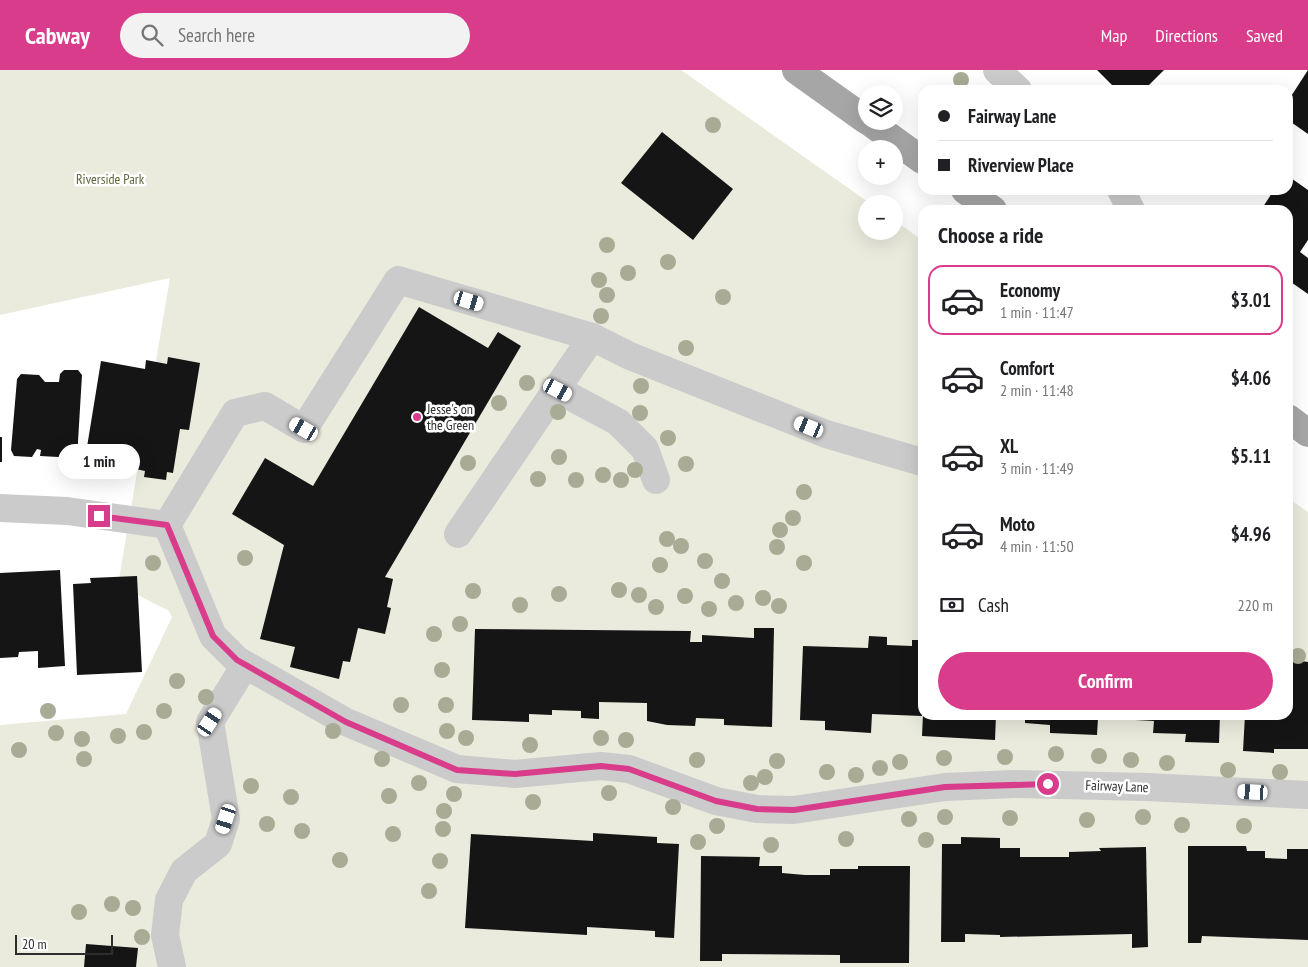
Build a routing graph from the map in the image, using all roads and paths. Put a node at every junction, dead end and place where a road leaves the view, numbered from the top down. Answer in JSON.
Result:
{"nodes":[{"id":1,"x":796,"y":70,"type":"edge"},
{"id":2,"x":996,"y":70,"type":"edge"},
{"id":3,"x":1012,"y":85,"type":"edge"},
{"id":4,"x":858,"y":115,"type":"edge"},
{"id":5,"x":880,"y":130,"type":"edge"},
{"id":6,"x":918,"y":157,"type":"edge"},
{"id":7,"x":972,"y":195,"type":"edge"},
{"id":8,"x":986,"y":205,"type":"edge"},
{"id":9,"x":592,"y":337,"type":"junction"},
{"id":10,"x":558,"y":390,"type":"junction"},
{"id":11,"x":1293,"y":422,"type":"edge"},
{"id":12,"x":1308,"y":433,"type":"edge"},
{"id":13,"x":918,"y":461,"type":"edge"},
{"id":14,"x":656,"y":480,"type":"dead end"},
{"id":15,"x":0,"y":508,"type":"edge"},
{"id":16,"x":167,"y":525,"type":"junction"},
{"id":17,"x":458,"y":534,"type":"dead end"},
{"id":18,"x":256,"y":672,"type":"junction"},
{"id":19,"x":1308,"y":795,"type":"edge"},
{"id":20,"x":172,"y":967,"type":"edge"}],
"edges":[{"from":1,"to":4,"type":"main road"},
{"from":2,"to":3,"type":"street"},
{"from":5,"to":6,"type":"main road"},
{"from":7,"to":8,"type":"main road"},
{"from":9,"to":10,"type":"street"},
{"from":9,"to":13,"type":"street"},
{"from":9,"to":16,"type":"street"},
{"from":10,"to":14,"type":"street"},
{"from":10,"to":17,"type":"street"},
{"from":11,"to":12,"type":"main road"},
{"from":15,"to":16,"type":"street"},
{"from":16,"to":18,"type":"street","name":"Fairway Lane"},
{"from":18,"to":19,"type":"street","name":"Fairway Lane"},
{"from":18,"to":20,"type":"street"}]}
